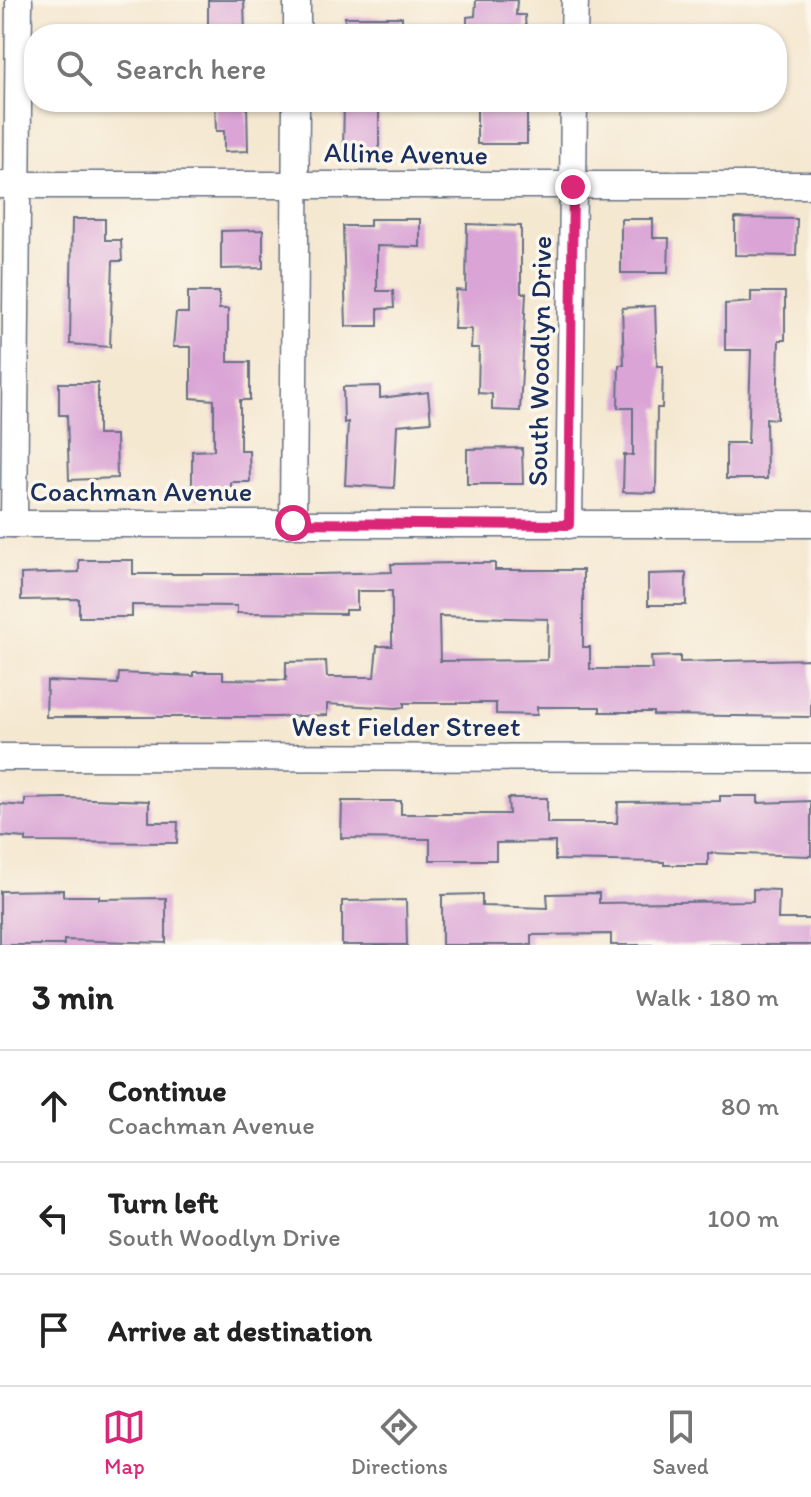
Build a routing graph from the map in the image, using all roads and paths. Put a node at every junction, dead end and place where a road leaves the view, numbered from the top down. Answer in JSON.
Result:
{"nodes":[{"id":1,"x":19,"y":0,"type":"edge"},
{"id":2,"x":297,"y":0,"type":"edge"},
{"id":3,"x":575,"y":0,"type":"edge"},
{"id":4,"x":297,"y":24,"type":"edge"},
{"id":5,"x":574,"y":24,"type":"edge"},
{"id":6,"x":296,"y":112,"type":"edge"},
{"id":7,"x":574,"y":112,"type":"edge"},
{"id":8,"x":295,"y":184,"type":"junction"},
{"id":9,"x":9,"y":185,"type":"edge"},
{"id":10,"x":811,"y":185,"type":"edge"},
{"id":11,"x":573,"y":187,"type":"junction"},
{"id":12,"x":293,"y":523,"type":"junction"},
{"id":13,"x":7,"y":524,"type":"edge"},
{"id":14,"x":811,"y":524,"type":"edge"},
{"id":15,"x":569,"y":525,"type":"junction"},
{"id":16,"x":0,"y":757,"type":"edge"},
{"id":17,"x":811,"y":758,"type":"edge"}],
"edges":[{"from":1,"to":9,"type":"street"},
{"from":2,"to":4,"type":"street"},
{"from":3,"to":5,"type":"street"},
{"from":6,"to":8,"type":"street"},
{"from":7,"to":11,"type":"street","name":"South Woodlyn Drive"},
{"from":8,"to":9,"type":"street","name":"Alline Avenue"},
{"from":8,"to":11,"type":"street","name":"Alline Avenue"},
{"from":8,"to":12,"type":"street"},
{"from":9,"to":13,"type":"street"},
{"from":10,"to":11,"type":"street","name":"Alline Avenue"},
{"from":11,"to":15,"type":"street","name":"South Woodlyn Drive"},
{"from":12,"to":13,"type":"street","name":"Coachman Avenue"},
{"from":12,"to":15,"type":"street","name":"Coachman Avenue"},
{"from":14,"to":15,"type":"street","name":"Coachman Avenue"},
{"from":16,"to":17,"type":"street","name":"West Fielder Street"}]}
